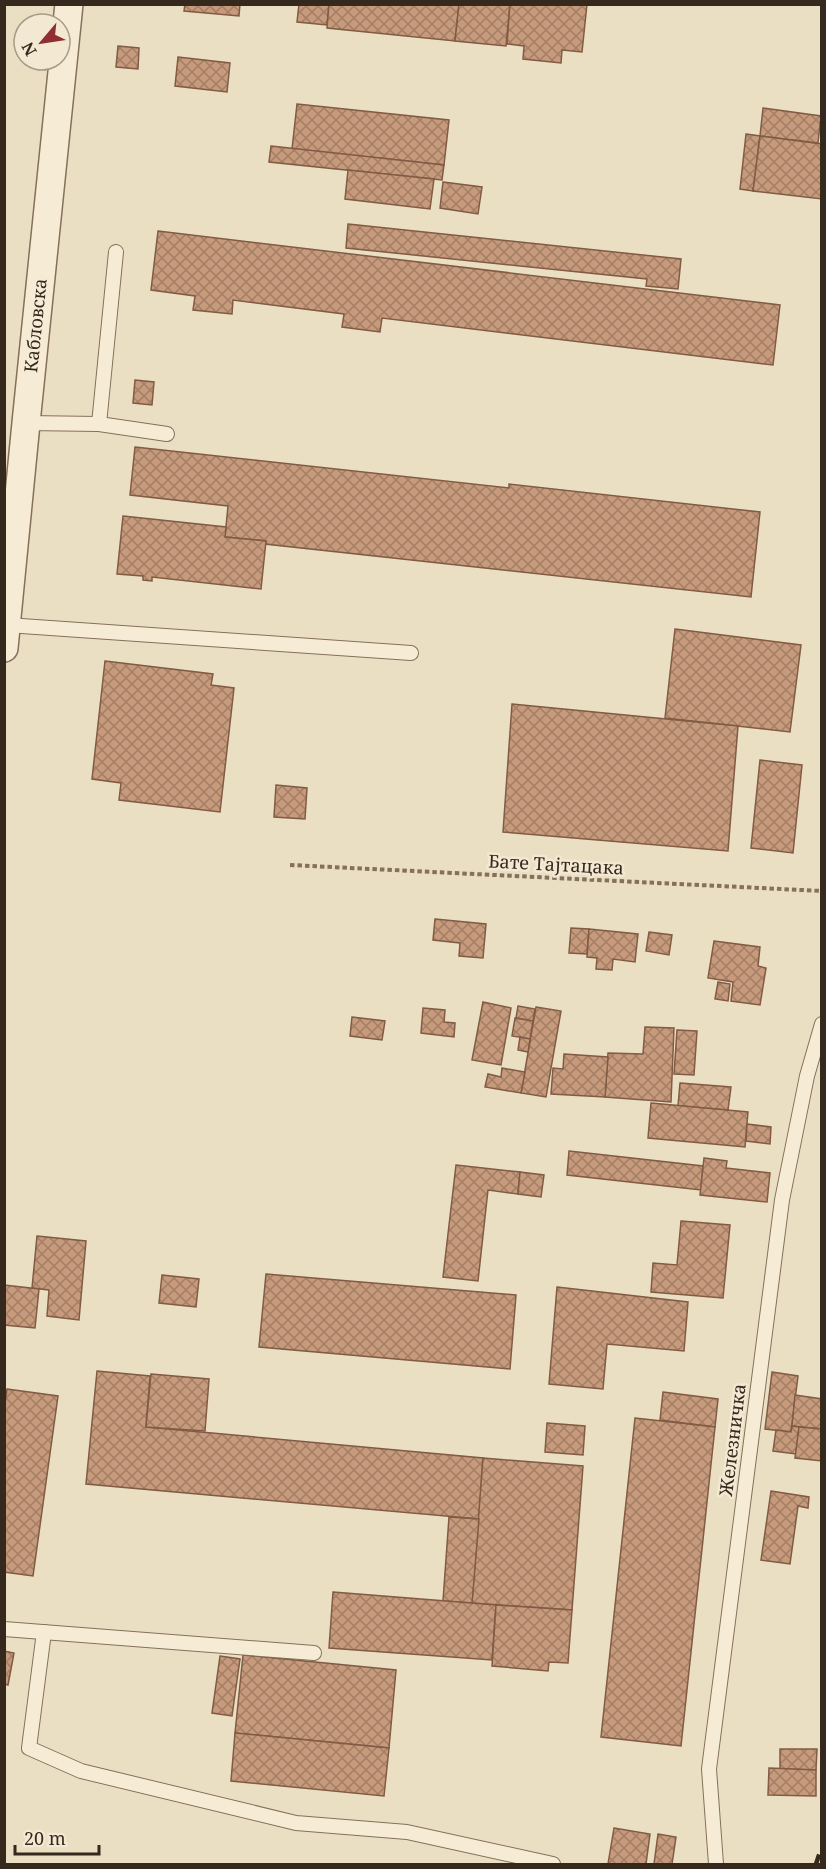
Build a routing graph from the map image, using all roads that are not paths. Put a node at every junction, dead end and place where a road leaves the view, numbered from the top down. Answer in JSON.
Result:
{"nodes":[{"id":1,"x":69,"y":4,"type":"edge"},
{"id":2,"x":116,"y":252,"type":"dead end"},
{"id":3,"x":26,"y":423,"type":"junction"},
{"id":4,"x":99,"y":424,"type":"junction"},
{"id":5,"x":167,"y":434,"type":"dead end"},
{"id":6,"x":6,"y":636,"type":"edge"},
{"id":7,"x":411,"y":653,"type":"dead end"},
{"id":8,"x":822,"y":1024,"type":"edge"},
{"id":9,"x":4,"y":1629,"type":"edge"},
{"id":10,"x":44,"y":1632,"type":"junction"},
{"id":11,"x":314,"y":1653,"type":"dead end"},
{"id":12,"x":553,"y":1864,"type":"edge"},
{"id":13,"x":716,"y":1864,"type":"edge"}],
"edges":[{"from":1,"to":3,"type":"street","name":"Кабловска"},
{"from":2,"to":4,"type":"lane"},
{"from":3,"to":4,"type":"lane"},
{"from":3,"to":6,"type":"street","name":"Кабловска"},
{"from":4,"to":5,"type":"lane"},
{"from":6,"to":7,"type":"lane"},
{"from":8,"to":13,"type":"lane","name":"Железничка"},
{"from":9,"to":10,"type":"lane"},
{"from":10,"to":11,"type":"lane"},
{"from":10,"to":12,"type":"lane"}]}
